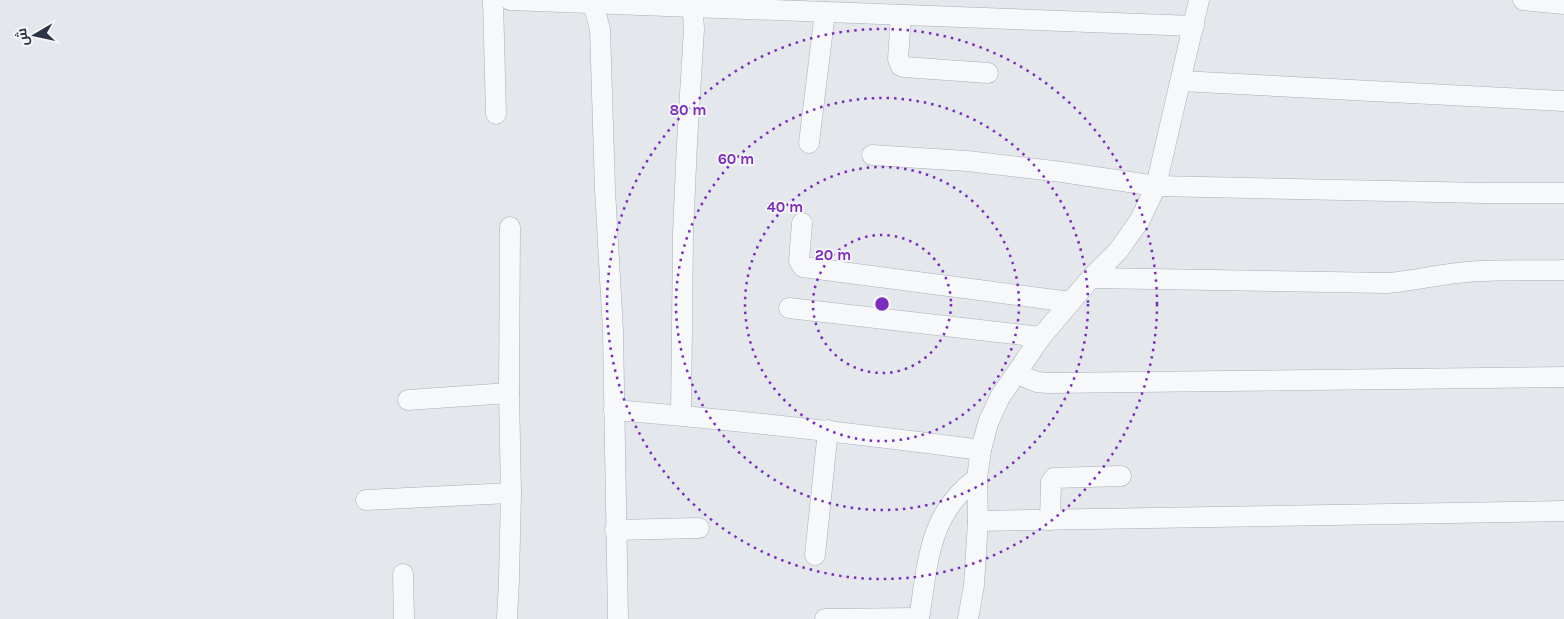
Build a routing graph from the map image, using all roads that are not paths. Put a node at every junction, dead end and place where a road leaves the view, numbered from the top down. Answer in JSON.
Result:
{"nodes":[{"id":1,"x":493,"y":0,"type":"edge"},
{"id":2,"x":510,"y":0,"type":"edge"},
{"id":3,"x":1199,"y":0,"type":"edge"},
{"id":4,"x":1523,"y":0,"type":"edge"},
{"id":5,"x":592,"y":1,"type":"edge"},
{"id":6,"x":692,"y":3,"type":"edge"},
{"id":7,"x":1564,"y":4,"type":"edge"},
{"id":8,"x":798,"y":5,"type":"edge"},
{"id":9,"x":825,"y":12,"type":"junction"},
{"id":10,"x":901,"y":15,"type":"junction"},
{"id":11,"x":1194,"y":26,"type":"junction"},
{"id":12,"x":988,"y":73,"type":"dead end"},
{"id":13,"x":1181,"y":81,"type":"junction"},
{"id":14,"x":1564,"y":101,"type":"edge"},
{"id":15,"x":496,"y":114,"type":"dead end"},
{"id":16,"x":809,"y":143,"type":"dead end"},
{"id":17,"x":872,"y":154,"type":"dead end"},
{"id":18,"x":1156,"y":186,"type":"junction"},
{"id":19,"x":1564,"y":193,"type":"edge"},
{"id":20,"x":802,"y":222,"type":"dead end"},
{"id":21,"x":510,"y":227,"type":"dead end"},
{"id":22,"x":1564,"y":270,"type":"edge"},
{"id":23,"x":1090,"y":278,"type":"junction"},
{"id":24,"x":1070,"y":302,"type":"junction"},
{"id":25,"x":789,"y":308,"type":"dead end"},
{"id":26,"x":1041,"y":337,"type":"junction"},
{"id":27,"x":1017,"y":374,"type":"junction"},
{"id":28,"x":1564,"y":377,"type":"edge"},
{"id":29,"x":509,"y":393,"type":"junction"},
{"id":30,"x":408,"y":400,"type":"dead end"},
{"id":31,"x":614,"y":410,"type":"junction"},
{"id":32,"x":681,"y":415,"type":"junction"},
{"id":33,"x":828,"y":430,"type":"junction"},
{"id":34,"x":981,"y":450,"type":"junction"},
{"id":35,"x":1121,"y":476,"type":"dead end"},
{"id":36,"x":977,"y":478,"type":"junction"},
{"id":37,"x":511,"y":493,"type":"junction"},
{"id":38,"x":366,"y":500,"type":"dead end"},
{"id":39,"x":1564,"y":510,"type":"edge"},
{"id":40,"x":1050,"y":520,"type":"junction"},
{"id":41,"x":978,"y":521,"type":"junction"},
{"id":42,"x":699,"y":528,"type":"dead end"},
{"id":43,"x":616,"y":530,"type":"junction"},
{"id":44,"x":815,"y":555,"type":"dead end"},
{"id":45,"x":403,"y":574,"type":"dead end"},
{"id":46,"x":919,"y":618,"type":"edge"},
{"id":47,"x":404,"y":619,"type":"edge"},
{"id":48,"x":507,"y":619,"type":"edge"},
{"id":49,"x":618,"y":619,"type":"edge"},
{"id":50,"x":824,"y":619,"type":"edge"},
{"id":51,"x":968,"y":619,"type":"edge"}],
"edges":[{"from":1,"to":15,"type":"street"},
{"from":2,"to":5,"type":"street"},
{"from":3,"to":11,"type":"street"},
{"from":4,"to":7,"type":"street"},
{"from":5,"to":6,"type":"street"},
{"from":5,"to":31,"type":"street"},
{"from":6,"to":8,"type":"street"},
{"from":6,"to":32,"type":"street"},
{"from":8,"to":9,"type":"street"},
{"from":9,"to":10,"type":"street"},
{"from":9,"to":16,"type":"street"},
{"from":10,"to":11,"type":"street"},
{"from":10,"to":12,"type":"street"},
{"from":11,"to":13,"type":"street"},
{"from":13,"to":14,"type":"street"},
{"from":13,"to":18,"type":"street"},
{"from":17,"to":18,"type":"street"},
{"from":18,"to":19,"type":"street"},
{"from":18,"to":23,"type":"street"},
{"from":20,"to":24,"type":"street"},
{"from":21,"to":29,"type":"street"},
{"from":22,"to":23,"type":"street"},
{"from":23,"to":24,"type":"street"},
{"from":24,"to":26,"type":"street"},
{"from":25,"to":26,"type":"street"},
{"from":26,"to":27,"type":"street"},
{"from":27,"to":28,"type":"street"},
{"from":27,"to":34,"type":"street"},
{"from":29,"to":30,"type":"street"},
{"from":29,"to":37,"type":"street"},
{"from":31,"to":32,"type":"street"},
{"from":31,"to":43,"type":"street"},
{"from":32,"to":33,"type":"street"},
{"from":33,"to":34,"type":"street"},
{"from":33,"to":44,"type":"street"},
{"from":34,"to":36,"type":"street"},
{"from":35,"to":40,"type":"street"},
{"from":36,"to":41,"type":"street"},
{"from":36,"to":46,"type":"street"},
{"from":37,"to":38,"type":"street"},
{"from":37,"to":48,"type":"street"},
{"from":39,"to":40,"type":"street"},
{"from":40,"to":41,"type":"street"},
{"from":41,"to":51,"type":"street"},
{"from":42,"to":43,"type":"street"},
{"from":43,"to":49,"type":"street"},
{"from":45,"to":47,"type":"street"},
{"from":46,"to":50,"type":"street"}]}
